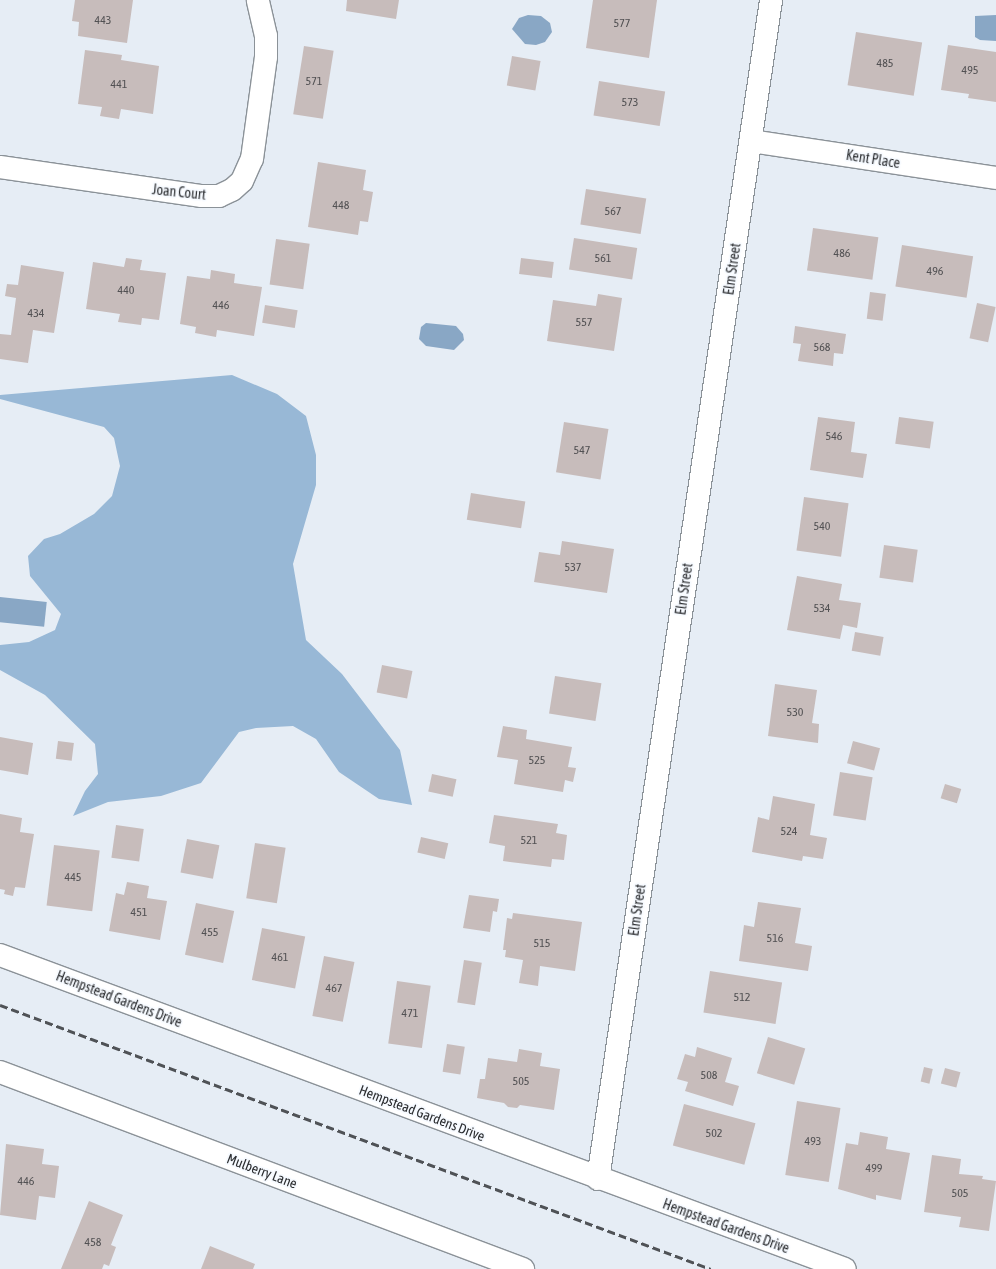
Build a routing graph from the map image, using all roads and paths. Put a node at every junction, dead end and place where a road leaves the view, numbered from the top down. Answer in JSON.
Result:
{"nodes":[{"id":1,"x":258,"y":0,"type":"edge"},
{"id":2,"x":771,"y":0,"type":"edge"},
{"id":3,"x":750,"y":141,"type":"junction"},
{"id":4,"x":0,"y":167,"type":"edge"},
{"id":5,"x":996,"y":178,"type":"edge"},
{"id":6,"x":0,"y":955,"type":"edge"},
{"id":7,"x":0,"y":1072,"type":"edge"},
{"id":8,"x":598,"y":1179,"type":"junction"},
{"id":9,"x":523,"y":1269,"type":"edge"},
{"id":10,"x":845,"y":1269,"type":"edge"}],
"edges":[{"from":1,"to":4,"type":"street","name":"Joan Court"},
{"from":2,"to":3,"type":"street","name":"Elm Street"},
{"from":3,"to":5,"type":"street","name":"Kent Place"},
{"from":3,"to":8,"type":"street","name":"Elm Street"},
{"from":6,"to":8,"type":"street","name":"Hempstead Gardens Drive"},
{"from":7,"to":9,"type":"street","name":"Mulberry Lane"},
{"from":8,"to":10,"type":"street","name":"Hempstead Gardens Drive"}]}
